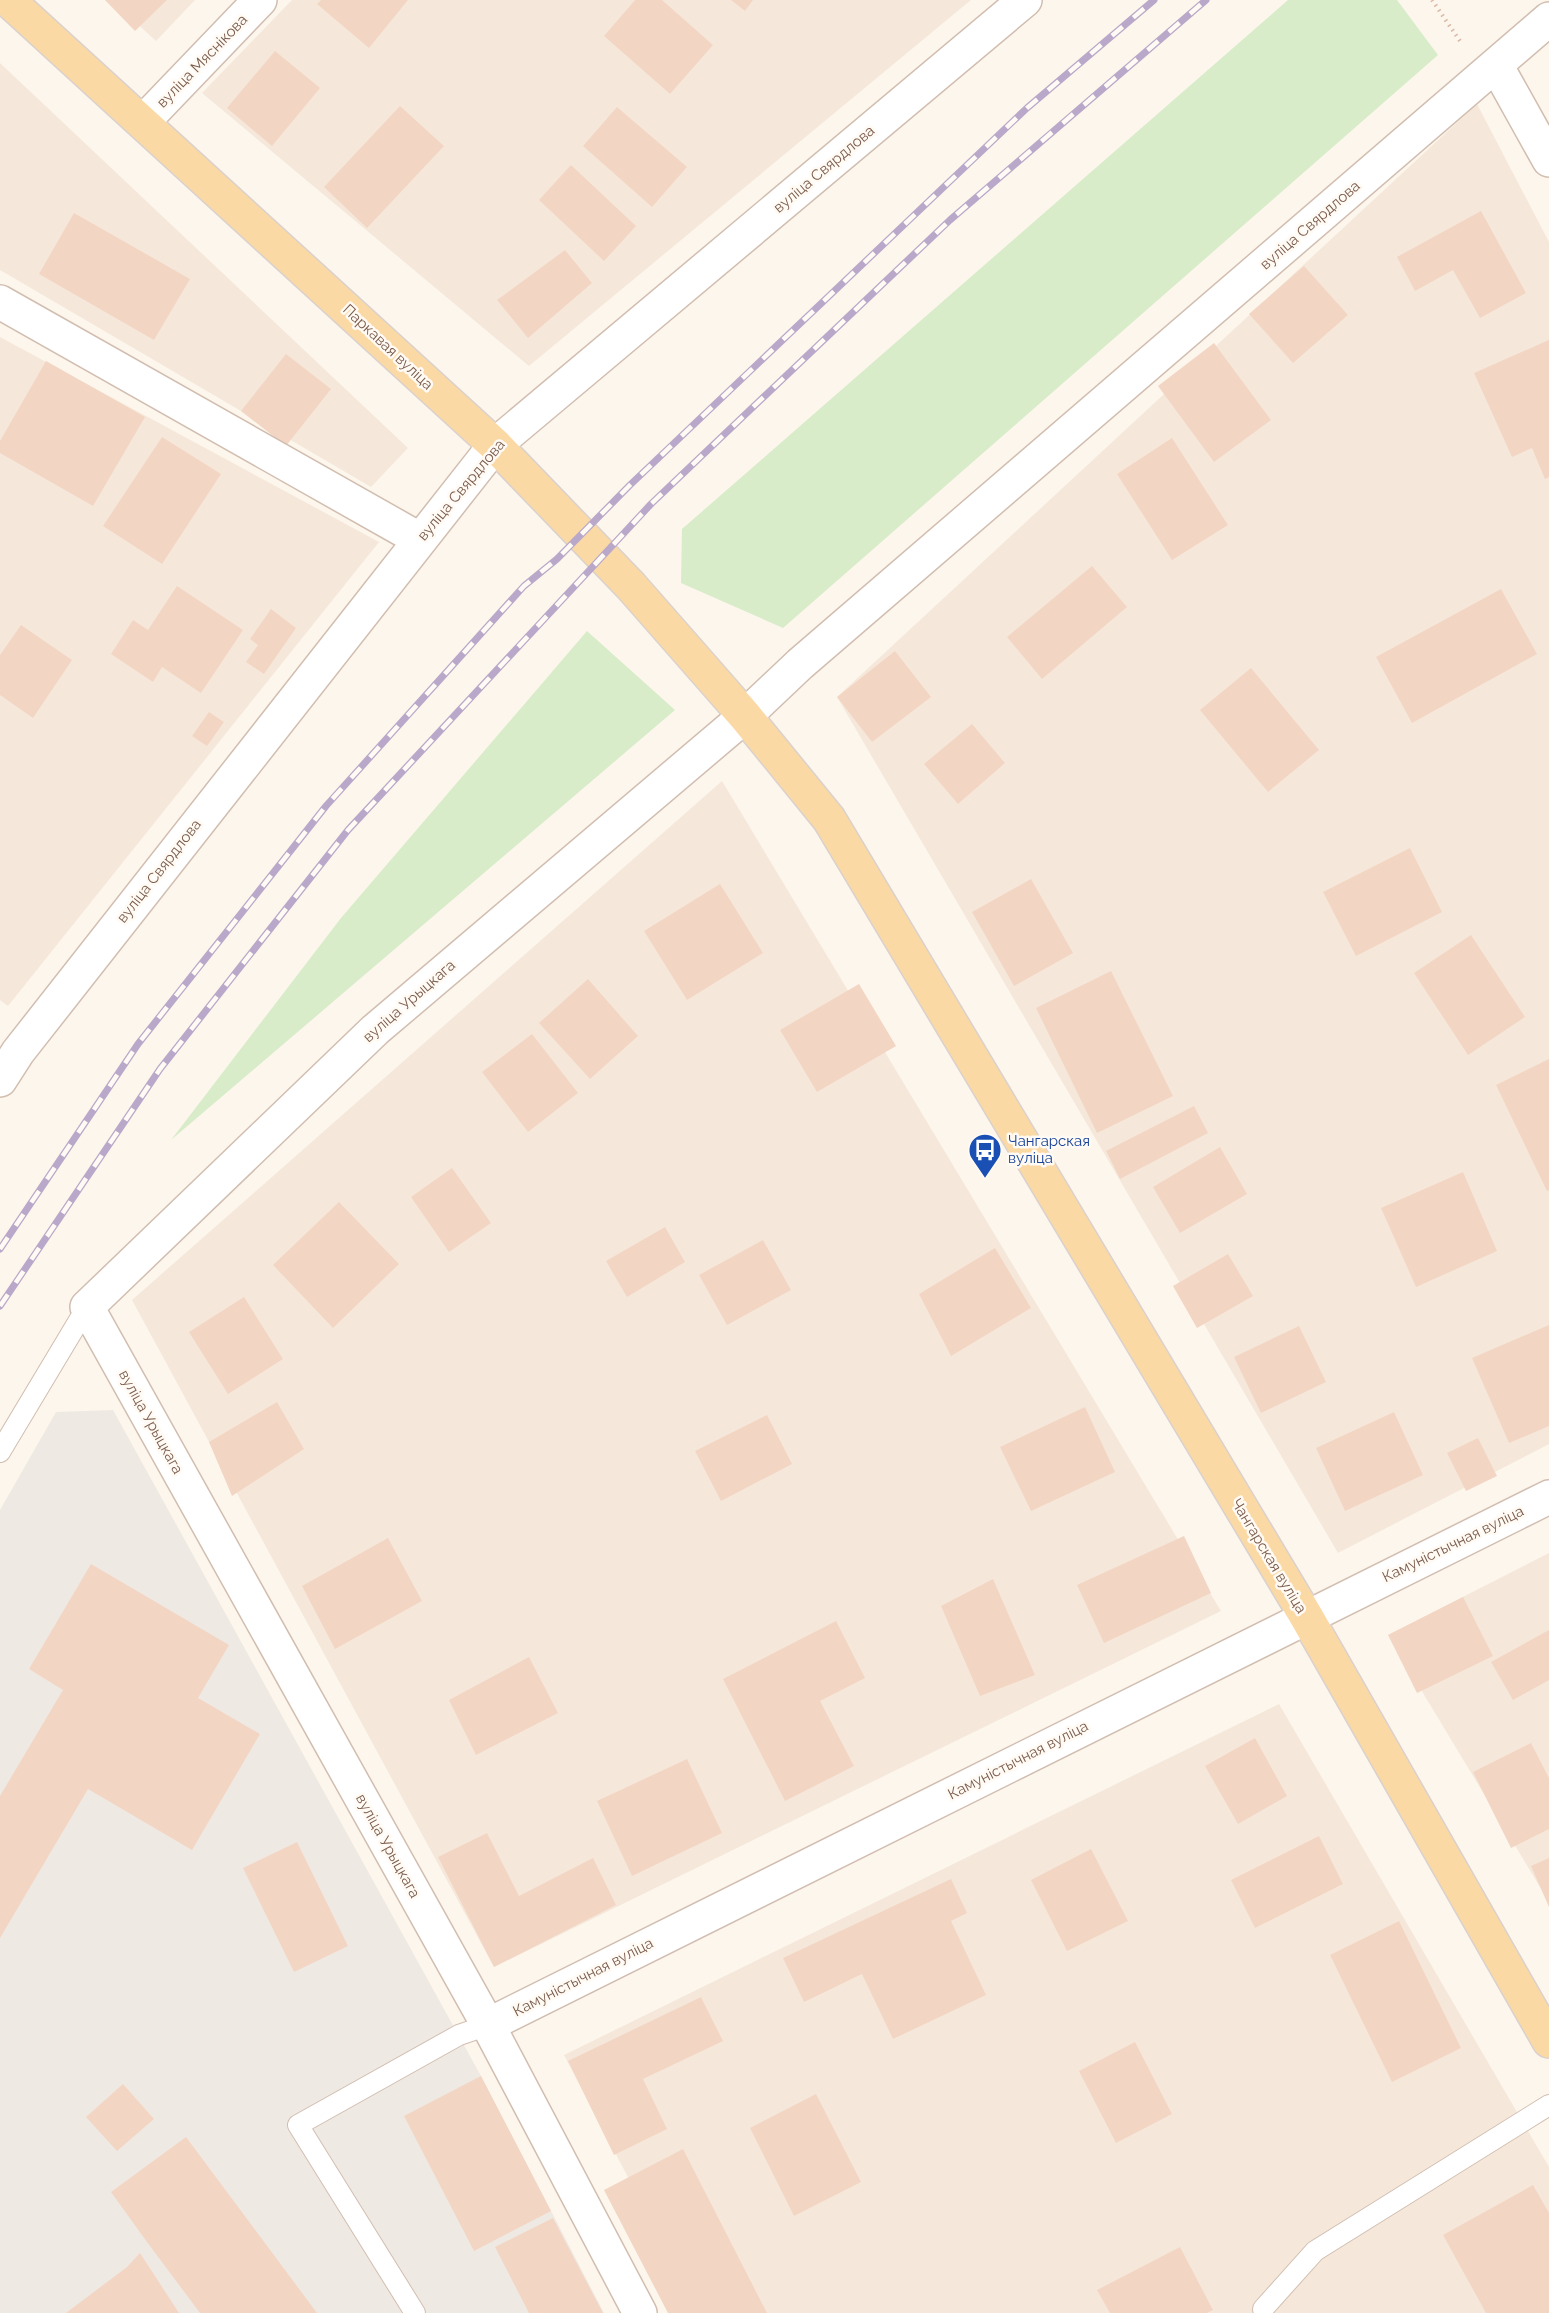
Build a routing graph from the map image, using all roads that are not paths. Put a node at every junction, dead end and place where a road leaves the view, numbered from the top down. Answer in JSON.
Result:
{"nodes":[{"id":1,"x":8,"y":0,"type":"edge"},
{"id":2,"x":260,"y":0,"type":"edge"},
{"id":3,"x":1025,"y":0,"type":"edge"},
{"id":4,"x":1549,"y":19,"type":"edge"},
{"id":5,"x":1490,"y":70,"type":"junction"},
{"id":6,"x":143,"y":122,"type":"junction"},
{"id":7,"x":1549,"y":160,"type":"edge"},
{"id":8,"x":0,"y":302,"type":"edge"},
{"id":9,"x":495,"y":445,"type":"junction"},
{"id":10,"x":419,"y":539,"type":"junction"},
{"id":11,"x":745,"y":716,"type":"junction"},
{"id":12,"x":9,"y":1045,"type":"edge"},
{"id":13,"x":0,"y":1080,"type":"edge"},
{"id":14,"x":87,"y":1307,"type":"junction"},
{"id":15,"x":0,"y":1452,"type":"edge"},
{"id":16,"x":1549,"y":1497,"type":"edge"},
{"id":17,"x":1306,"y":1616,"type":"junction"},
{"id":18,"x":488,"y":2025,"type":"junction"},
{"id":19,"x":1549,"y":2041,"type":"edge"},
{"id":20,"x":1549,"y":2105,"type":"edge"},
{"id":21,"x":1263,"y":2309,"type":"dead end"},
{"id":22,"x":415,"y":2313,"type":"edge"},
{"id":23,"x":640,"y":2313,"type":"edge"}],
"edges":[{"from":1,"to":6,"type":"main road","name":"Паркавая вуліца"},
{"from":2,"to":6,"type":"street","name":"вуліца Мяснікова"},
{"from":3,"to":9,"type":"street","name":"вуліца Свярдлова"},
{"from":4,"to":5,"type":"street","name":"вуліца Свярдлова"},
{"from":5,"to":7,"type":"street"},
{"from":5,"to":11,"type":"street","name":"вуліца Свярдлова"},
{"from":6,"to":9,"type":"main road","name":"Паркавая вуліца"},
{"from":8,"to":10,"type":"street"},
{"from":9,"to":10,"type":"street","name":"вуліца Свярдлова"},
{"from":9,"to":11,"type":"main road","name":"Паркавая вуліца"},
{"from":10,"to":12,"type":"street","name":"вуліца Свярдлова"},
{"from":11,"to":14,"type":"street","name":"вуліца Урыцкага"},
{"from":11,"to":17,"type":"main road","name":"Чангарская вуліца"},
{"from":12,"to":13,"type":"street","name":"вуліца Свярдлова"},
{"from":14,"to":15,"type":"lane"},
{"from":14,"to":18,"type":"street","name":"вуліца Урыцкага"},
{"from":16,"to":17,"type":"street","name":"Камуністычная вуліца"},
{"from":17,"to":18,"type":"street","name":"Камуністычная вуліца"},
{"from":17,"to":19,"type":"main road","name":"Чангарская вуліца"},
{"from":18,"to":22,"type":"lane"},
{"from":18,"to":23,"type":"street","name":"вуліца Урыцкага"},
{"from":20,"to":21,"type":"lane"}]}
